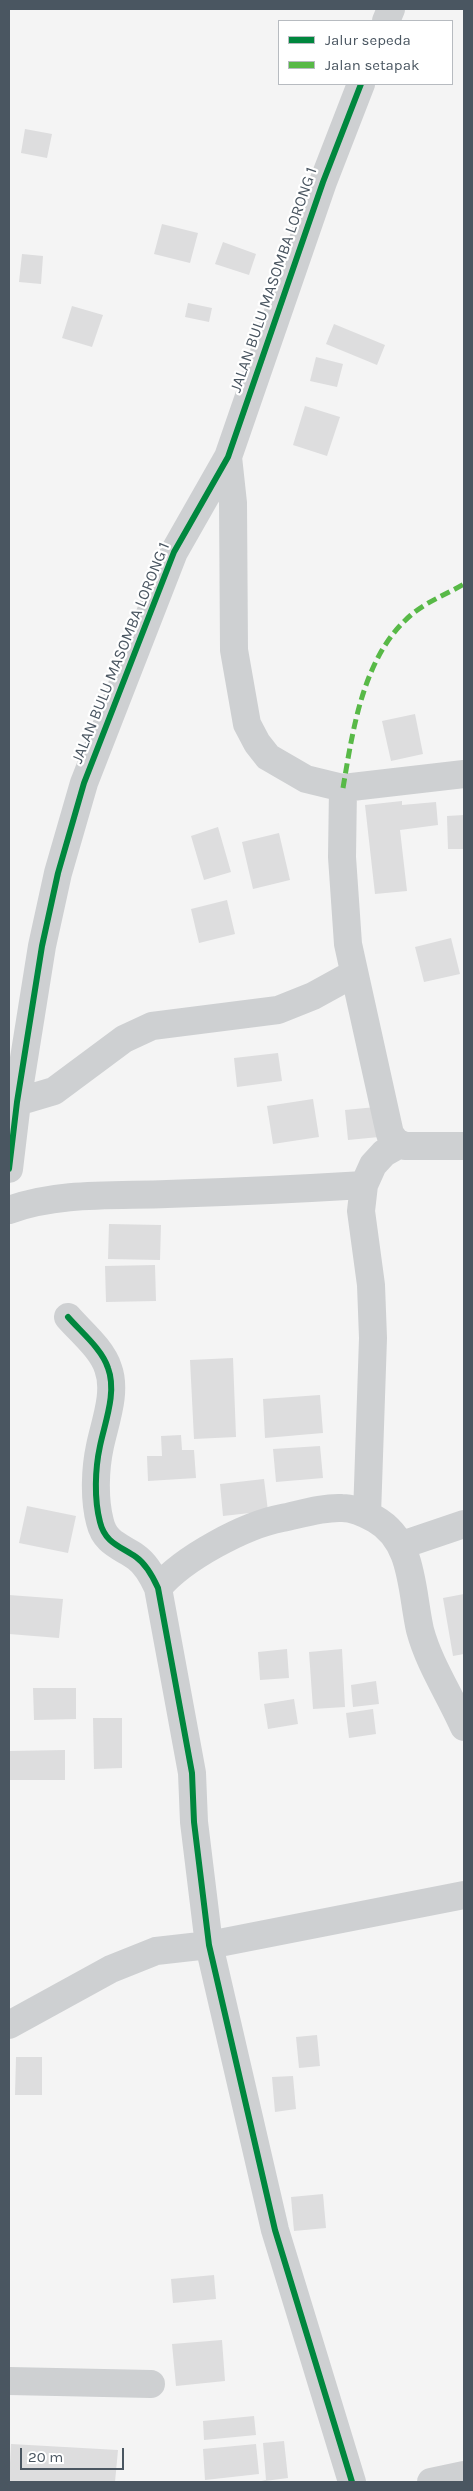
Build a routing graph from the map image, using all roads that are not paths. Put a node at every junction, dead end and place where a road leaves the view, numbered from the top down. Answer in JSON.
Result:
{"nodes":[{"id":1,"x":361,"y":85,"type":"edge"},
{"id":2,"x":228,"y":457,"type":"junction"},
{"id":3,"x":464,"y":774,"type":"edge"},
{"id":4,"x":343,"y":788,"type":"junction"},
{"id":5,"x":353,"y":974,"type":"junction"},
{"id":6,"x":17,"y":1102,"type":"junction"},
{"id":7,"x":400,"y":1144,"type":"junction"},
{"id":8,"x":464,"y":1146,"type":"edge"},
{"id":9,"x":9,"y":1170,"type":"edge"},
{"id":10,"x":364,"y":1185,"type":"junction"},
{"id":11,"x":9,"y":1210,"type":"edge"},
{"id":12,"x":68,"y":1317,"type":"dead end"},
{"id":13,"x":367,"y":1514,"type":"junction"},
{"id":14,"x":464,"y":1524,"type":"edge"},
{"id":15,"x":402,"y":1545,"type":"junction"},
{"id":16,"x":158,"y":1588,"type":"junction"},
{"id":17,"x":464,"y":1726,"type":"edge"},
{"id":18,"x":464,"y":1895,"type":"edge"},
{"id":19,"x":209,"y":1945,"type":"junction"},
{"id":20,"x":9,"y":2024,"type":"edge"},
{"id":21,"x":9,"y":2381,"type":"edge"},
{"id":22,"x":151,"y":2384,"type":"dead end"},
{"id":23,"x":464,"y":2475,"type":"edge"},
{"id":24,"x":352,"y":2482,"type":"edge"},
{"id":25,"x":431,"y":2482,"type":"edge"}],
"edges":[{"from":1,"to":2,"type":"street","name":"JALAN BULU MASOMBA LORONG 1"},
{"from":2,"to":4,"type":"street"},
{"from":2,"to":6,"type":"street","name":"JALAN BULU MASOMBA LORONG 1"},
{"from":3,"to":4,"type":"street"},
{"from":4,"to":5,"type":"street"},
{"from":5,"to":6,"type":"street"},
{"from":5,"to":7,"type":"street"},
{"from":6,"to":9,"type":"street","name":"JALAN BULU MASOMBA LORONG 1"},
{"from":7,"to":8,"type":"street"},
{"from":7,"to":10,"type":"street"},
{"from":10,"to":11,"type":"street"},
{"from":10,"to":13,"type":"street"},
{"from":12,"to":16,"type":"street"},
{"from":13,"to":15,"type":"street"},
{"from":13,"to":16,"type":"street"},
{"from":14,"to":15,"type":"street"},
{"from":15,"to":17,"type":"street"},
{"from":16,"to":19,"type":"street"},
{"from":18,"to":19,"type":"street"},
{"from":19,"to":20,"type":"street"},
{"from":19,"to":24,"type":"street"},
{"from":21,"to":22,"type":"street"},
{"from":23,"to":25,"type":"street"}]}
